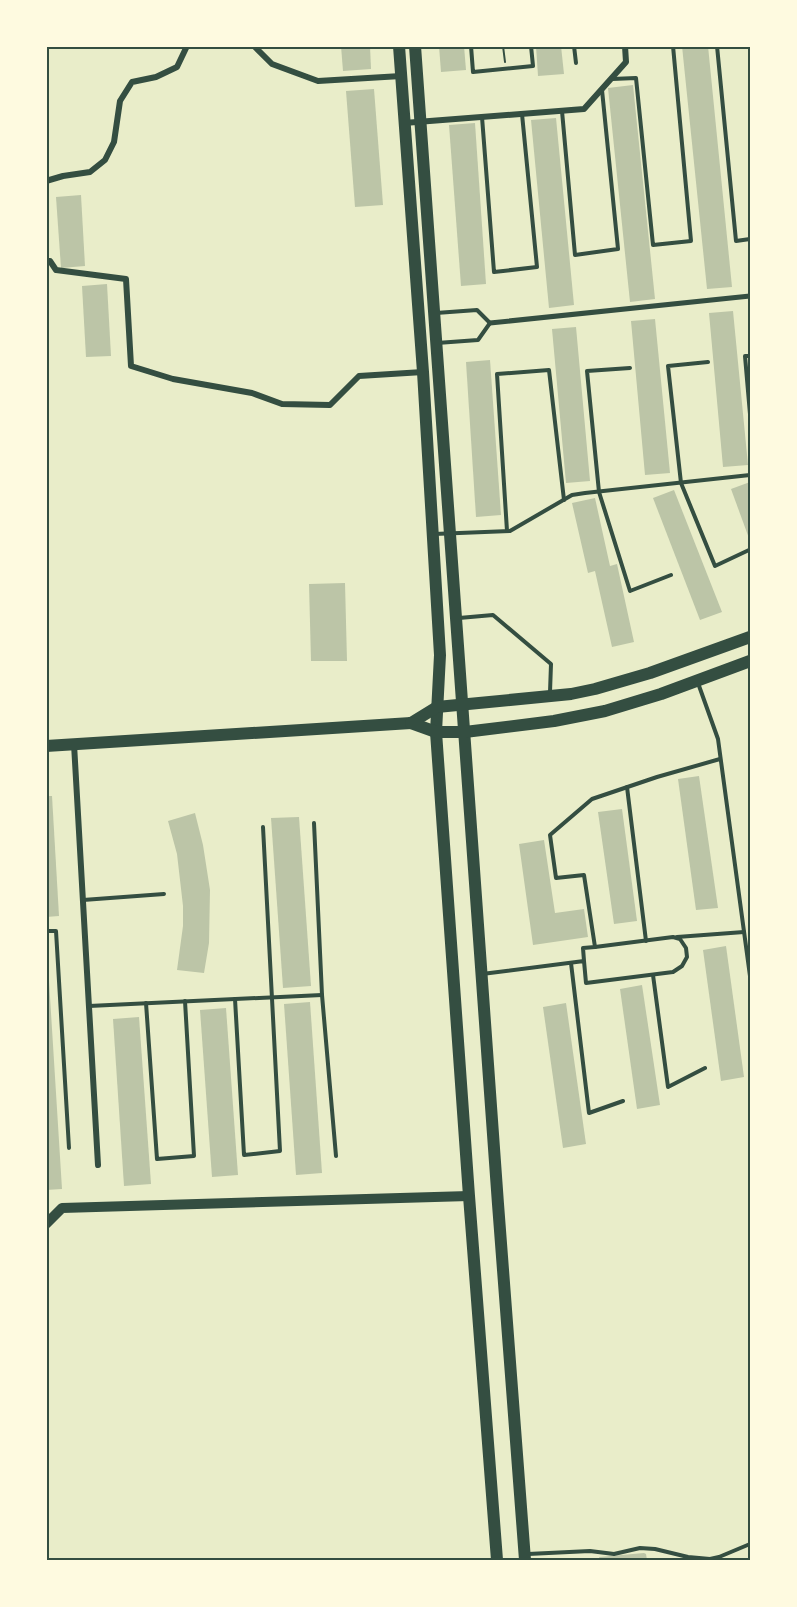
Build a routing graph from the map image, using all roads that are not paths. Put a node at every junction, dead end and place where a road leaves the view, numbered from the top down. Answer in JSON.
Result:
{"nodes":[{"id":1,"x":187,"y":46,"type":"edge"},
{"id":2,"x":254,"y":46,"type":"edge"},
{"id":3,"x":399,"y":46,"type":"edge"},
{"id":4,"x":415,"y":46,"type":"edge"},
{"id":5,"x":471,"y":46,"type":"edge"},
{"id":6,"x":531,"y":46,"type":"edge"},
{"id":7,"x":574,"y":46,"type":"edge"},
{"id":8,"x":625,"y":46,"type":"edge"},
{"id":9,"x":673,"y":46,"type":"edge"},
{"id":10,"x":717,"y":46,"type":"edge"},
{"id":11,"x":576,"y":63,"type":"dead end"},
{"id":12,"x":401,"y":76,"type":"junction"},
{"id":13,"x":611,"y":79,"type":"junction"},
{"id":14,"x":602,"y":89,"type":"junction"},
{"id":15,"x":562,"y":111,"type":"junction"},
{"id":16,"x":522,"y":114,"type":"junction"},
{"id":17,"x":482,"y":117,"type":"junction"},
{"id":18,"x":421,"y":122,"type":"junction"},
{"id":19,"x":404,"y":123,"type":"junction"},
{"id":20,"x":46,"y":181,"type":"edge"},
{"id":21,"x":750,"y":239,"type":"edge"},
{"id":22,"x":46,"y":261,"type":"edge"},
{"id":23,"x":750,"y":296,"type":"edge"},
{"id":24,"x":434,"y":313,"type":"junction"},
{"id":25,"x":490,"y":323,"type":"junction"},
{"id":26,"x":436,"y":343,"type":"junction"},
{"id":27,"x":750,"y":356,"type":"edge"},
{"id":28,"x":708,"y":362,"type":"dead end"},
{"id":29,"x":630,"y":368,"type":"dead end"},
{"id":30,"x":423,"y":372,"type":"junction"},
{"id":31,"x":750,"y":414,"type":"edge"},
{"id":32,"x":750,"y":475,"type":"edge"},
{"id":33,"x":681,"y":483,"type":"junction"},
{"id":34,"x":599,"y":492,"type":"junction"},
{"id":35,"x":564,"y":500,"type":"junction"},
{"id":36,"x":507,"y":531,"type":"junction"},
{"id":37,"x":450,"y":533,"type":"junction"},
{"id":38,"x":433,"y":534,"type":"junction"},
{"id":39,"x":749,"y":550,"type":"edge"},
{"id":40,"x":671,"y":575,"type":"dead end"},
{"id":41,"x":456,"y":618,"type":"junction"},
{"id":42,"x":750,"y":636,"type":"edge"},
{"id":43,"x":750,"y":661,"type":"edge"},
{"id":44,"x":697,"y":680,"type":"junction"},
{"id":45,"x":550,"y":696,"type":"junction"},
{"id":46,"x":463,"y":705,"type":"junction"},
{"id":47,"x":437,"y":707,"type":"junction"},
{"id":48,"x":411,"y":723,"type":"junction"},
{"id":49,"x":436,"y":732,"type":"junction"},
{"id":50,"x":465,"y":732,"type":"junction"},
{"id":51,"x":74,"y":744,"type":"junction"},
{"id":52,"x":46,"y":746,"type":"edge"},
{"id":53,"x":720,"y":759,"type":"junction"},
{"id":54,"x":627,"y":787,"type":"junction"},
{"id":55,"x":314,"y":824,"type":"dead end"},
{"id":56,"x":262,"y":826,"type":"dead end"},
{"id":57,"x":164,"y":894,"type":"dead end"},
{"id":58,"x":83,"y":900,"type":"junction"},
{"id":59,"x":46,"y":931,"type":"edge"},
{"id":60,"x":744,"y":932,"type":"junction"},
{"id":61,"x":673,"y":937,"type":"junction"},
{"id":62,"x":646,"y":941,"type":"junction"},
{"id":63,"x":596,"y":946,"type":"junction"},
{"id":64,"x":584,"y":961,"type":"junction"},
{"id":65,"x":571,"y":963,"type":"junction"},
{"id":66,"x":482,"y":974,"type":"junction"},
{"id":67,"x":653,"y":975,"type":"junction"},
{"id":68,"x":750,"y":976,"type":"edge"},
{"id":69,"x":322,"y":994,"type":"junction"},
{"id":70,"x":272,"y":997,"type":"junction"},
{"id":71,"x":235,"y":999,"type":"junction"},
{"id":72,"x":185,"y":1002,"type":"junction"},
{"id":73,"x":146,"y":1004,"type":"junction"},
{"id":74,"x":89,"y":1006,"type":"junction"},
{"id":75,"x":705,"y":1068,"type":"dead end"},
{"id":76,"x":623,"y":1101,"type":"dead end"},
{"id":77,"x":69,"y":1148,"type":"dead end"},
{"id":78,"x":336,"y":1156,"type":"dead end"},
{"id":79,"x":98,"y":1165,"type":"dead end"},
{"id":80,"x":469,"y":1196,"type":"junction"},
{"id":81,"x":46,"y":1224,"type":"edge"},
{"id":82,"x":750,"y":1544,"type":"edge"},
{"id":83,"x":525,"y":1557,"type":"edge"},
{"id":84,"x":497,"y":1560,"type":"edge"}],
"edges":[{"from":1,"to":20,"type":"street"},
{"from":2,"to":12,"type":"street"},
{"from":3,"to":12,"type":"main road"},
{"from":4,"to":18,"type":"main road"},
{"from":5,"to":6,"type":"lane"},
{"from":7,"to":11,"type":"lane"},
{"from":8,"to":13,"type":"street"},
{"from":9,"to":13,"type":"lane"},
{"from":10,"to":21,"type":"lane"},
{"from":12,"to":19,"type":"main road"},
{"from":13,"to":14,"type":"street"},
{"from":14,"to":15,"type":"street"},
{"from":14,"to":15,"type":"lane"},
{"from":15,"to":16,"type":"street"},
{"from":16,"to":17,"type":"street"},
{"from":16,"to":17,"type":"lane"},
{"from":17,"to":18,"type":"street"},
{"from":18,"to":19,"type":"street"},
{"from":18,"to":24,"type":"main road"},
{"from":19,"to":30,"type":"main road"},
{"from":22,"to":30,"type":"street"},
{"from":23,"to":25,"type":"street"},
{"from":24,"to":25,"type":"lane"},
{"from":24,"to":26,"type":"main road"},
{"from":25,"to":26,"type":"lane"},
{"from":26,"to":37,"type":"main road"},
{"from":27,"to":31,"type":"lane"},
{"from":28,"to":33,"type":"lane"},
{"from":29,"to":34,"type":"lane"},
{"from":30,"to":38,"type":"main road"},
{"from":32,"to":33,"type":"lane"},
{"from":33,"to":34,"type":"lane"},
{"from":33,"to":39,"type":"lane"},
{"from":34,"to":35,"type":"lane"},
{"from":34,"to":40,"type":"lane"},
{"from":35,"to":36,"type":"lane"},
{"from":35,"to":36,"type":"lane"},
{"from":36,"to":37,"type":"lane"},
{"from":37,"to":38,"type":"lane"},
{"from":37,"to":41,"type":"main road"},
{"from":38,"to":47,"type":"main road"},
{"from":41,"to":45,"type":"lane"},
{"from":41,"to":46,"type":"main road"},
{"from":42,"to":45,"type":"main road"},
{"from":43,"to":44,"type":"main road"},
{"from":44,"to":50,"type":"main road"},
{"from":44,"to":53,"type":"lane"},
{"from":45,"to":46,"type":"main road"},
{"from":46,"to":47,"type":"main road"},
{"from":46,"to":50,"type":"main road"},
{"from":47,"to":48,"type":"main road"},
{"from":47,"to":49,"type":"main road"},
{"from":48,"to":49,"type":"main road"},
{"from":48,"to":51,"type":"main road"},
{"from":49,"to":50,"type":"main road"},
{"from":49,"to":80,"type":"main road"},
{"from":50,"to":66,"type":"main road"},
{"from":51,"to":52,"type":"main road"},
{"from":51,"to":58,"type":"street"},
{"from":53,"to":54,"type":"lane"},
{"from":53,"to":60,"type":"lane"},
{"from":54,"to":62,"type":"lane"},
{"from":54,"to":63,"type":"lane"},
{"from":55,"to":69,"type":"lane"},
{"from":56,"to":70,"type":"lane"},
{"from":57,"to":58,"type":"lane"},
{"from":58,"to":74,"type":"street"},
{"from":59,"to":77,"type":"lane"},
{"from":60,"to":61,"type":"lane"},
{"from":60,"to":68,"type":"lane"},
{"from":61,"to":62,"type":"lane"},
{"from":61,"to":67,"type":"lane"},
{"from":62,"to":63,"type":"lane"},
{"from":63,"to":64,"type":"lane"},
{"from":64,"to":65,"type":"lane"},
{"from":64,"to":67,"type":"lane"},
{"from":65,"to":66,"type":"lane"},
{"from":65,"to":76,"type":"lane"},
{"from":66,"to":83,"type":"main road"},
{"from":67,"to":75,"type":"lane"},
{"from":69,"to":70,"type":"lane"},
{"from":69,"to":78,"type":"lane"},
{"from":70,"to":71,"type":"lane"},
{"from":70,"to":71,"type":"lane"},
{"from":71,"to":72,"type":"lane"},
{"from":72,"to":73,"type":"lane"},
{"from":72,"to":73,"type":"lane"},
{"from":73,"to":74,"type":"lane"},
{"from":74,"to":79,"type":"street"},
{"from":80,"to":81,"type":"street"},
{"from":80,"to":84,"type":"main road"},
{"from":82,"to":83,"type":"lane"}]}
